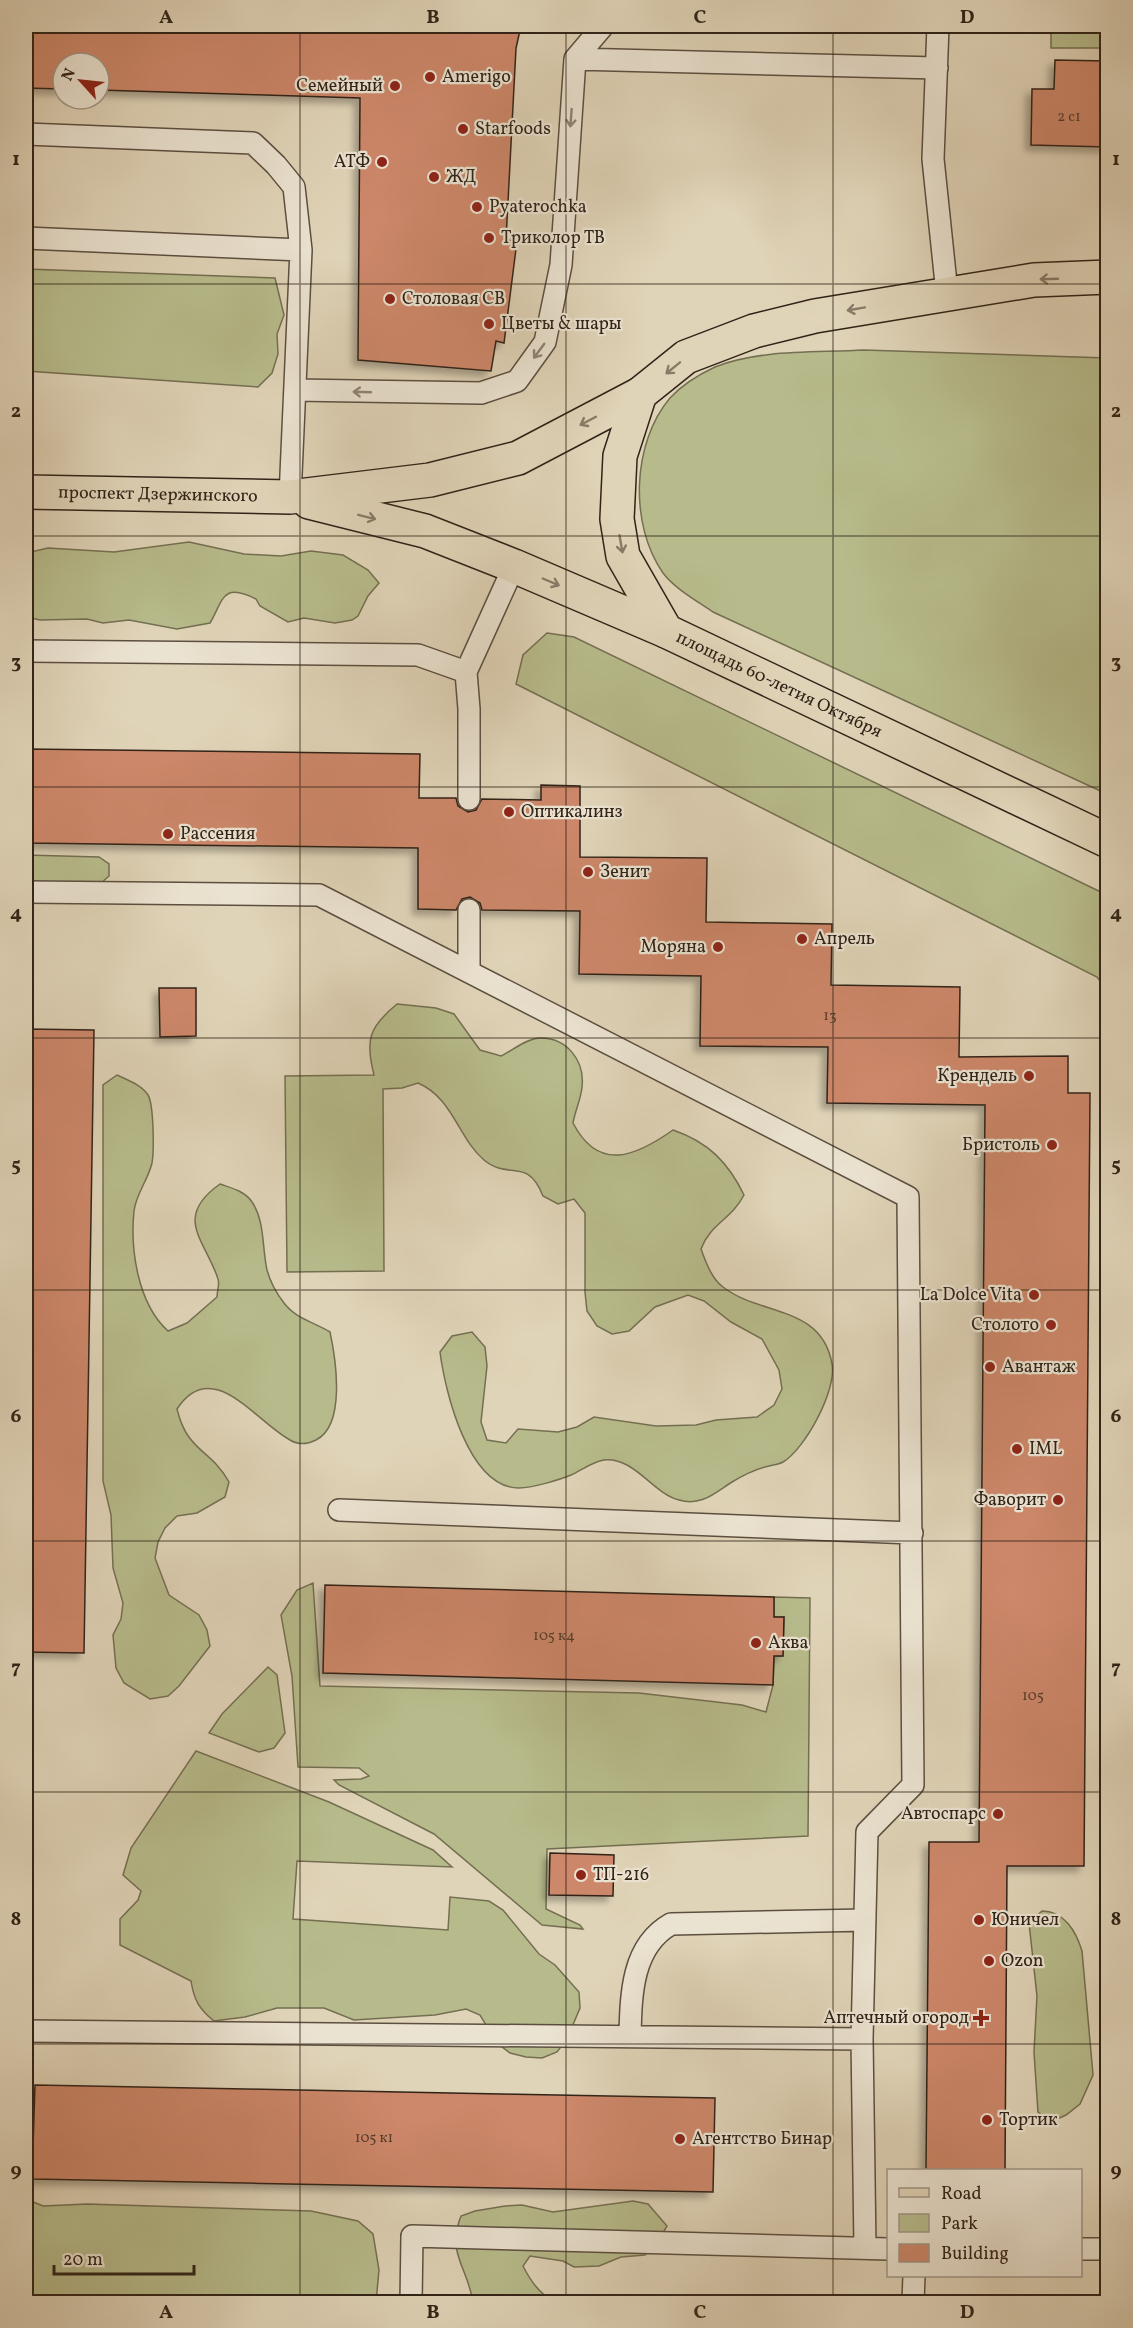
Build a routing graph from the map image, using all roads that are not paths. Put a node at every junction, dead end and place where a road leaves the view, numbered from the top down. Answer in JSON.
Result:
{"nodes":[{"id":1,"x":603,"y":26,"type":"edge"},
{"id":2,"x":938,"y":26,"type":"edge"},
{"id":3,"x":575,"y":60,"type":"junction"},
{"id":4,"x":937,"y":68,"type":"junction"},
{"id":5,"x":26,"y":134,"type":"edge"},
{"id":6,"x":26,"y":238,"type":"edge"},
{"id":7,"x":300,"y":250,"type":"junction"},
{"id":8,"x":1107,"y":277,"type":"edge"},
{"id":9,"x":947,"y":293,"type":"junction"},
{"id":10,"x":295,"y":390,"type":"junction"},
{"id":11,"x":640,"y":394,"type":"junction"},
{"id":12,"x":26,"y":492,"type":"edge"},
{"id":13,"x":290,"y":498,"type":"junction"},
{"id":14,"x":513,"y":566,"type":"junction"},
{"id":15,"x":666,"y":631,"type":"junction"},
{"id":16,"x":26,"y":651,"type":"edge"},
{"id":17,"x":466,"y":672,"type":"junction"},
{"id":18,"x":469,"y":799,"type":"dead end"},
{"id":19,"x":1107,"y":841,"type":"edge"},
{"id":20,"x":26,"y":892,"type":"edge"},
{"id":21,"x":469,"y":910,"type":"dead end"},
{"id":22,"x":469,"y":970,"type":"junction"},
{"id":23,"x":339,"y":1510,"type":"dead end"},
{"id":24,"x":912,"y":1533,"type":"junction"},
{"id":25,"x":865,"y":1920,"type":"junction"},
{"id":26,"x":26,"y":2031,"type":"edge"},
{"id":27,"x":630,"y":2035,"type":"junction"},
{"id":28,"x":862,"y":2039,"type":"junction"},
{"id":29,"x":865,"y":2248,"type":"junction"},
{"id":30,"x":887,"y":2249,"type":"edge"},
{"id":31,"x":1082,"y":2249,"type":"edge"},
{"id":32,"x":1107,"y":2249,"type":"edge"},
{"id":33,"x":914,"y":2277,"type":"edge"},
{"id":34,"x":411,"y":2302,"type":"edge"},
{"id":35,"x":914,"y":2302,"type":"edge"}],
"edges":[{"from":1,"to":3,"type":"lane"},
{"from":2,"to":4,"type":"lane"},
{"from":3,"to":4,"type":"lane"},
{"from":3,"to":10,"type":"lane","one_way":true},
{"from":4,"to":9,"type":"lane"},
{"from":5,"to":7,"type":"lane"},
{"from":6,"to":7,"type":"lane"},
{"from":7,"to":10,"type":"lane"},
{"from":8,"to":9,"type":"main road","one_way":true},
{"from":9,"to":11,"type":"main road","one_way":true},
{"from":10,"to":13,"type":"lane"},
{"from":11,"to":13,"type":"main road","one_way":true},
{"from":11,"to":15,"type":"main road","name":"площадь 60-летия Октября","one_way":true},
{"from":12,"to":13,"type":"main road","name":"проспект Дзержинского"},
{"from":13,"to":14,"type":"main road","one_way":true},
{"from":14,"to":15,"type":"main road","one_way":true},
{"from":14,"to":17,"type":"lane"},
{"from":15,"to":19,"type":"main road","name":"площадь 60-летия Октября"},
{"from":16,"to":17,"type":"lane"},
{"from":17,"to":18,"type":"lane"},
{"from":20,"to":22,"type":"lane"},
{"from":21,"to":22,"type":"lane"},
{"from":22,"to":24,"type":"lane"},
{"from":23,"to":24,"type":"lane"},
{"from":24,"to":25,"type":"lane"},
{"from":25,"to":27,"type":"lane"},
{"from":25,"to":28,"type":"lane"},
{"from":26,"to":27,"type":"lane"},
{"from":27,"to":28,"type":"lane"},
{"from":28,"to":29,"type":"lane"},
{"from":29,"to":30,"type":"lane"},
{"from":29,"to":34,"type":"lane"},
{"from":31,"to":32,"type":"lane"},
{"from":33,"to":35,"type":"lane"}]}
